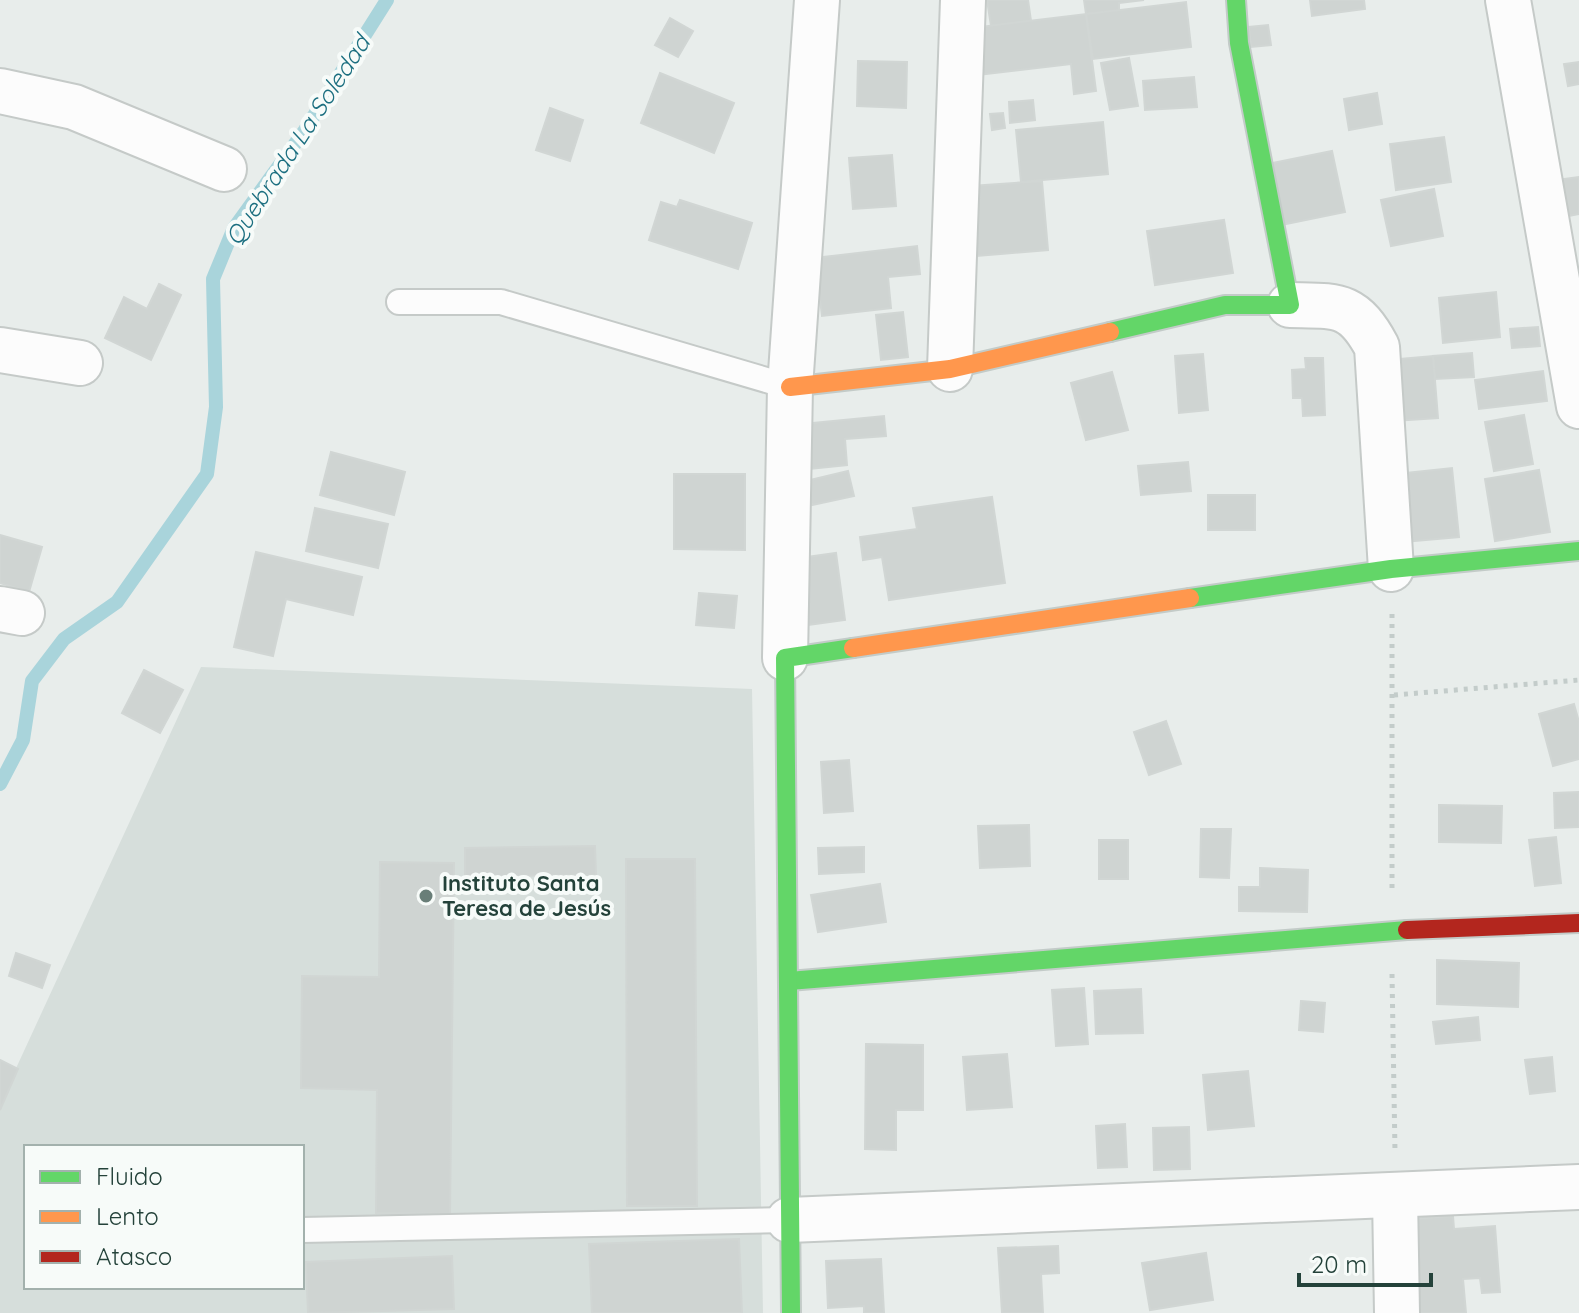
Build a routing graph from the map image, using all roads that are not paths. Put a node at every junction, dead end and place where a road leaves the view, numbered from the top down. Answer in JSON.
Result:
{"nodes":[{"id":1,"x":817,"y":0,"type":"edge"},
{"id":2,"x":963,"y":0,"type":"edge"},
{"id":3,"x":1236,"y":0,"type":"edge"},
{"id":4,"x":1508,"y":0,"type":"edge"},
{"id":5,"x":0,"y":91,"type":"edge"},
{"id":6,"x":224,"y":169,"type":"dead end"},
{"id":7,"x":399,"y":302,"type":"dead end"},
{"id":8,"x":1290,"y":305,"type":"junction"},
{"id":9,"x":0,"y":350,"type":"edge"},
{"id":10,"x":80,"y":363,"type":"dead end"},
{"id":11,"x":950,"y":369,"type":"junction"},
{"id":12,"x":790,"y":387,"type":"junction"},
{"id":13,"x":1579,"y":406,"type":"edge"},
{"id":14,"x":1579,"y":551,"type":"edge"},
{"id":15,"x":1391,"y":569,"type":"junction"},
{"id":16,"x":785,"y":658,"type":"junction"},
{"id":17,"x":1579,"y":923,"type":"edge"},
{"id":18,"x":789,"y":981,"type":"junction"},
{"id":19,"x":1579,"y":1187,"type":"edge"},
{"id":20,"x":1395,"y":1196,"type":"junction"},
{"id":21,"x":789,"y":1220,"type":"junction"},
{"id":22,"x":304,"y":1230,"type":"edge"},
{"id":23,"x":791,"y":1313,"type":"edge"},
{"id":24,"x":1397,"y":1313,"type":"edge"}],
"edges":[{"from":1,"to":12,"type":"street"},
{"from":2,"to":11,"type":"street"},
{"from":3,"to":8,"type":"street"},
{"from":4,"to":13,"type":"street"},
{"from":5,"to":6,"type":"street"},
{"from":7,"to":12,"type":"lane"},
{"from":8,"to":11,"type":"street"},
{"from":8,"to":15,"type":"street"},
{"from":9,"to":10,"type":"street"},
{"from":11,"to":12,"type":"street"},
{"from":12,"to":16,"type":"street"},
{"from":14,"to":15,"type":"street"},
{"from":15,"to":16,"type":"street"},
{"from":16,"to":18,"type":"street"},
{"from":17,"to":18,"type":"street"},
{"from":18,"to":21,"type":"street"},
{"from":19,"to":20,"type":"street"},
{"from":20,"to":21,"type":"street"},
{"from":20,"to":24,"type":"street"},
{"from":21,"to":22,"type":"lane"},
{"from":21,"to":23,"type":"street"}]}
